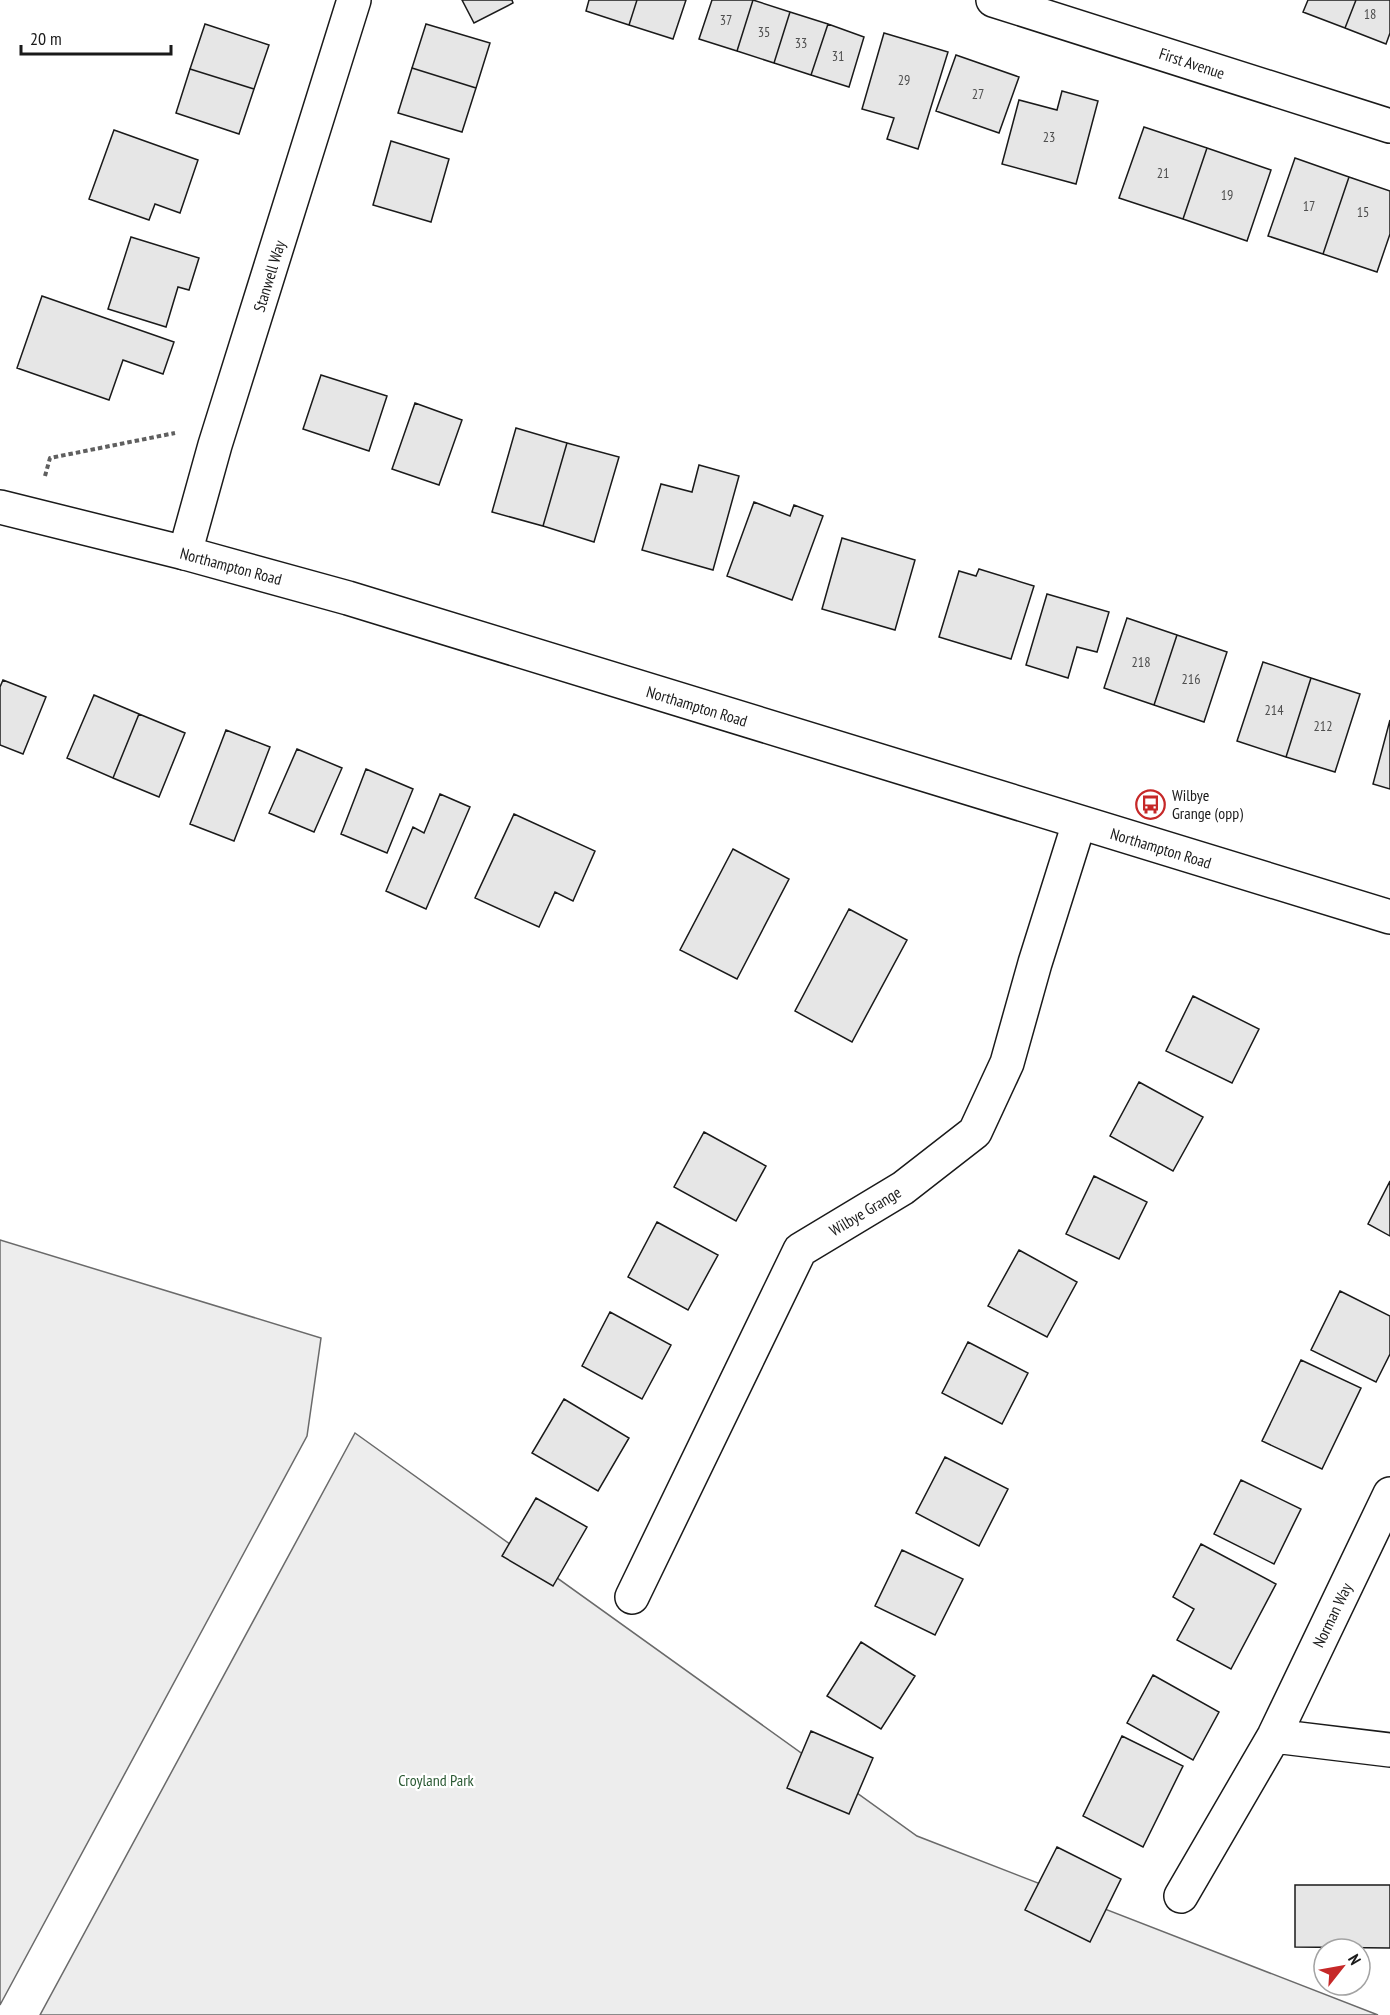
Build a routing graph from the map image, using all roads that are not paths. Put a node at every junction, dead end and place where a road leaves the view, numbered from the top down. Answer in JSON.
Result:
{"nodes":[{"id":1,"x":354,"y":0,"type":"edge"},
{"id":2,"x":993,"y":0,"type":"edge"},
{"id":3,"x":1390,"y":126,"type":"edge"},
{"id":4,"x":0,"y":507,"type":"edge"},
{"id":5,"x":185,"y":553,"type":"junction"},
{"id":6,"x":1079,"y":823,"type":"junction"},
{"id":7,"x":1390,"y":917,"type":"edge"},
{"id":8,"x":1390,"y":1494,"type":"edge"},
{"id":9,"x":632,"y":1597,"type":"dead end"},
{"id":10,"x":1274,"y":1736,"type":"junction"},
{"id":11,"x":1390,"y":1750,"type":"edge"},
{"id":12,"x":1181,"y":1896,"type":"dead end"}],
"edges":[{"from":1,"to":5,"type":"street","name":"Stanwell Way"},
{"from":2,"to":3,"type":"street","name":"First Avenue"},
{"from":4,"to":5,"type":"street","name":"Northampton Road"},
{"from":5,"to":6,"type":"street","name":"Northampton Road"},
{"from":6,"to":7,"type":"street","name":"Northampton Road"},
{"from":6,"to":9,"type":"street","name":"Wilbye Grange"},
{"from":8,"to":10,"type":"street","name":"Norman Way"},
{"from":10,"to":11,"type":"street"},
{"from":10,"to":12,"type":"street","name":"Norman Way"}]}
